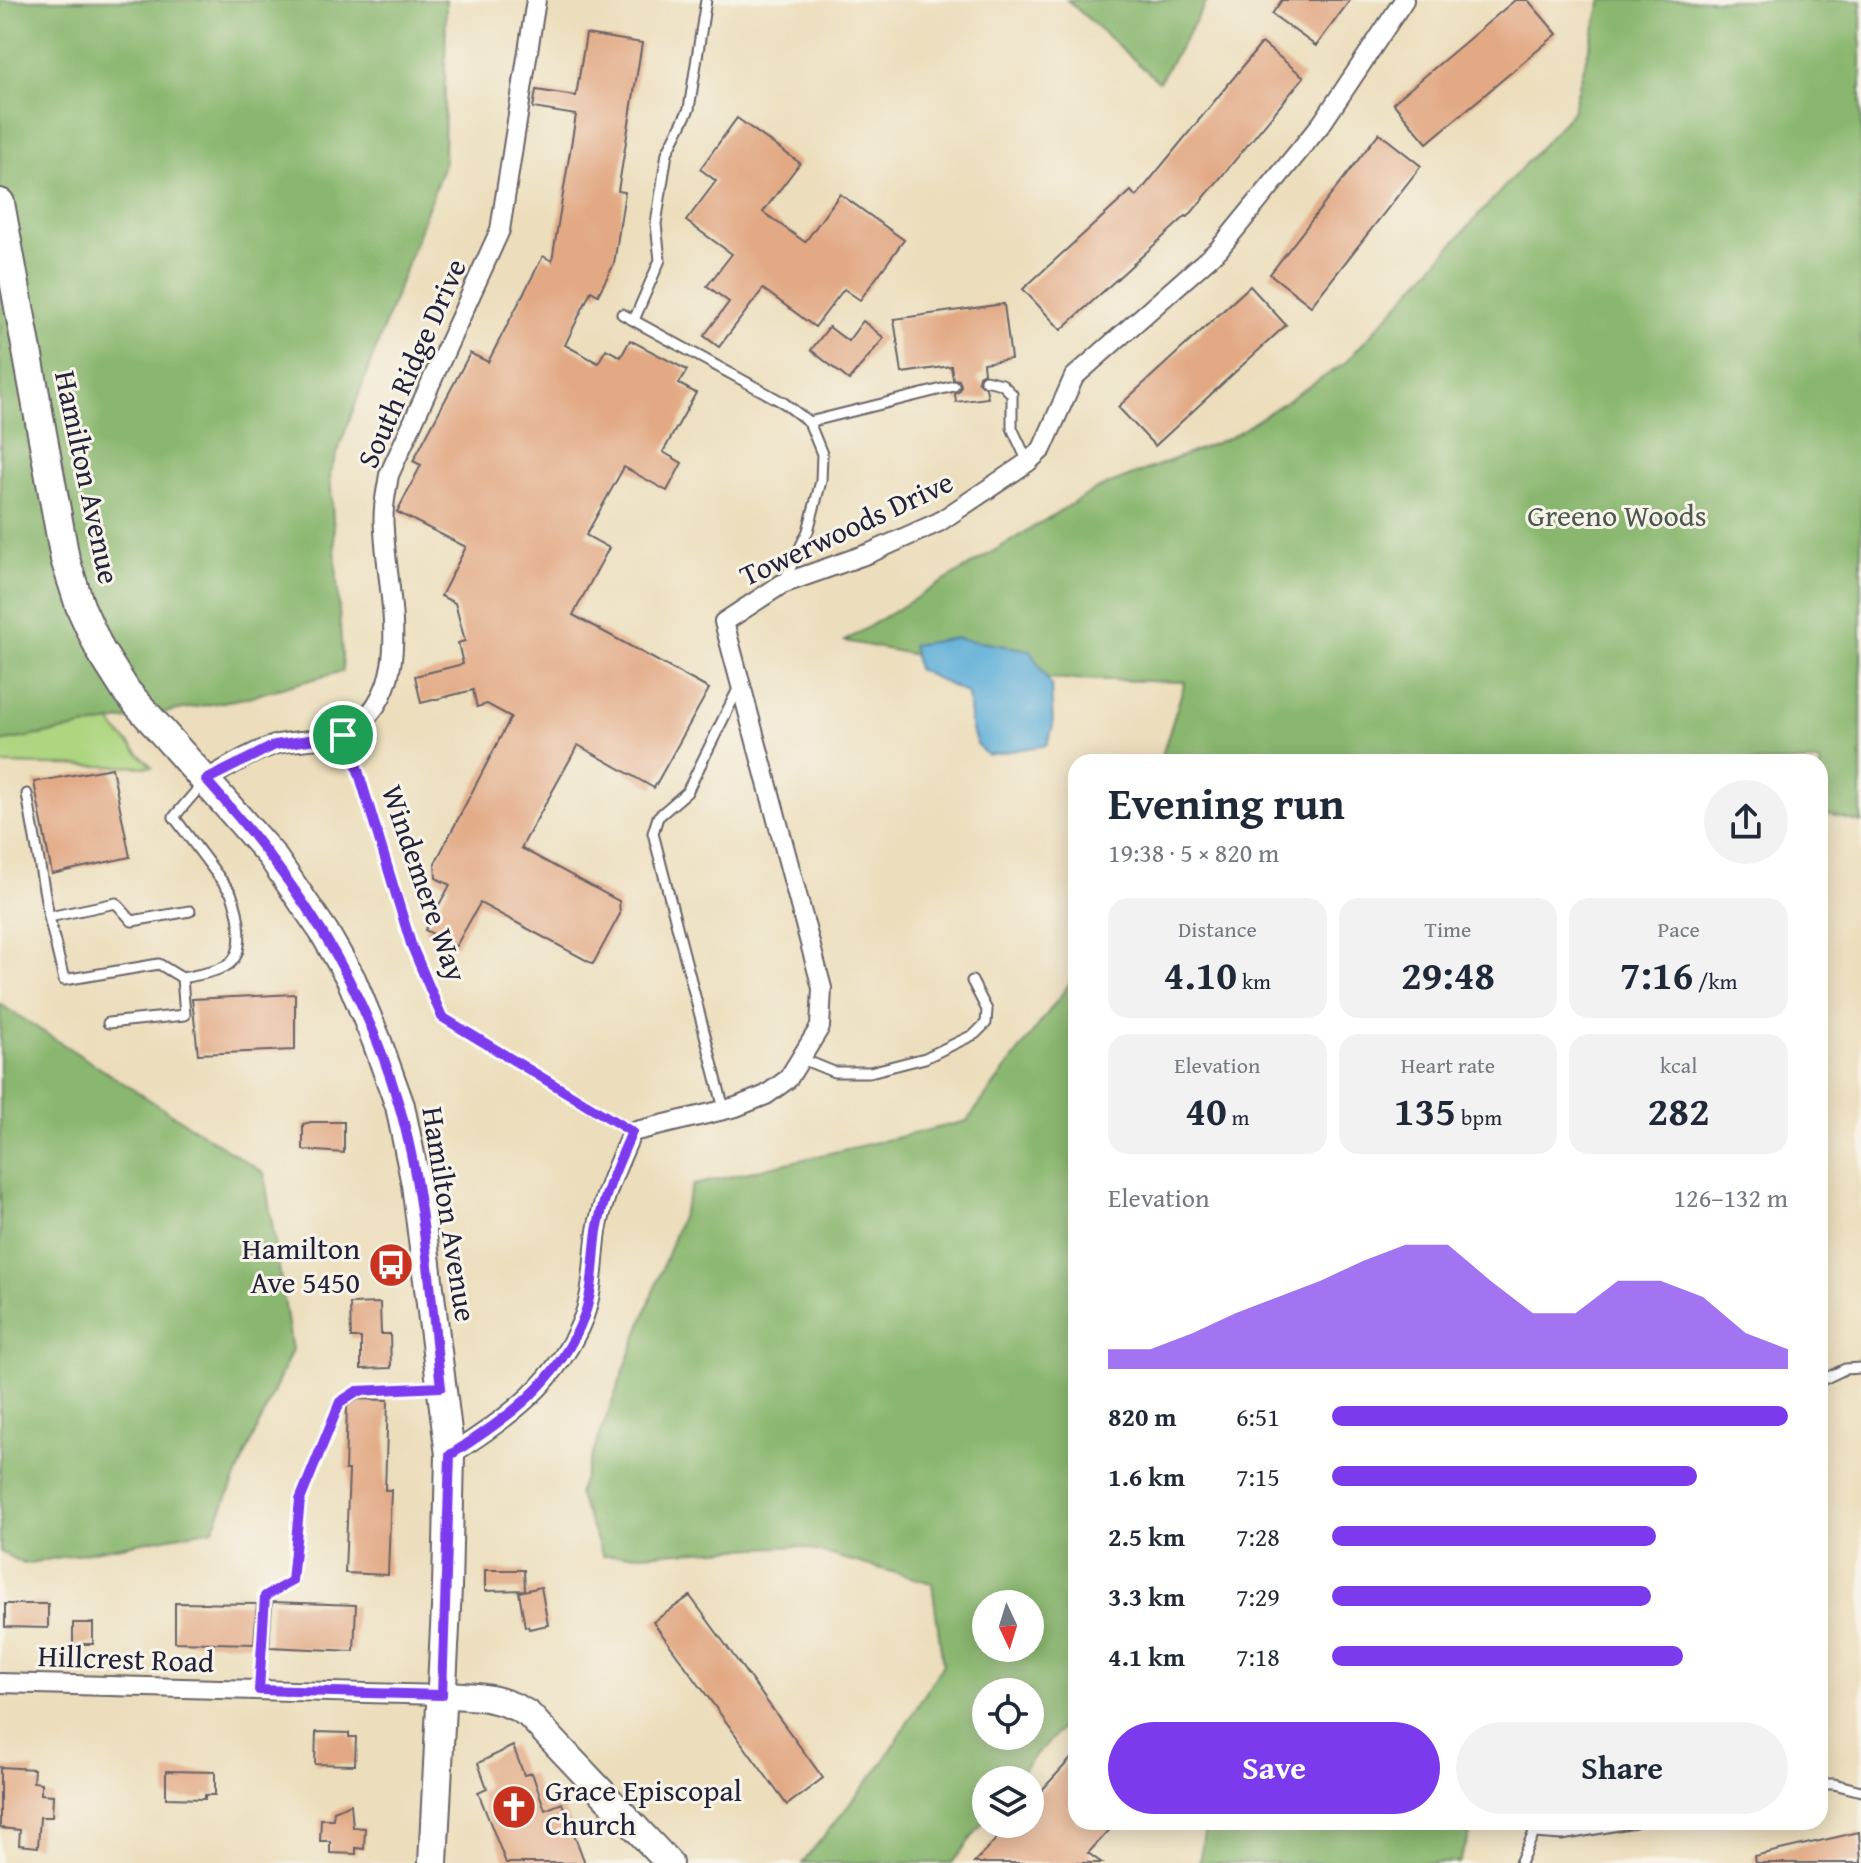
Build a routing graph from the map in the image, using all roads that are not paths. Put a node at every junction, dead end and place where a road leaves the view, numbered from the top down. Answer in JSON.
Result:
{"nodes":[{"id":1,"x":536,"y":0,"type":"edge"},
{"id":2,"x":706,"y":0,"type":"edge"},
{"id":3,"x":1404,"y":0,"type":"edge"},
{"id":4,"x":0,"y":203,"type":"edge"},
{"id":5,"x":622,"y":314,"type":"dead end"},
{"id":6,"x":634,"y":320,"type":"junction"},
{"id":7,"x":985,"y":380,"type":"dead end"},
{"id":8,"x":954,"y":386,"type":"dead end"},
{"id":9,"x":809,"y":422,"type":"junction"},
{"id":10,"x":1028,"y":462,"type":"junction"},
{"id":11,"x":782,"y":584,"type":"junction"},
{"id":12,"x":741,"y":684,"type":"junction"},
{"id":13,"x":343,"y":735,"type":"junction"},
{"id":14,"x":206,"y":780,"type":"junction"},
{"id":15,"x":27,"y":794,"type":"dead end"},
{"id":16,"x":190,"y":911,"type":"dead end"},
{"id":17,"x":49,"y":917,"type":"junction"},
{"id":18,"x":182,"y":978,"type":"junction"},
{"id":19,"x":972,"y":981,"type":"dead end"},
{"id":20,"x":108,"y":1023,"type":"dead end"},
{"id":21,"x":802,"y":1059,"type":"junction"},
{"id":22,"x":724,"y":1109,"type":"junction"},
{"id":23,"x":632,"y":1132,"type":"junction"},
{"id":24,"x":1861,"y":1368,"type":"edge"},
{"id":25,"x":1828,"y":1377,"type":"edge"},
{"id":26,"x":441,"y":1387,"type":"junction"},
{"id":27,"x":450,"y":1455,"type":"junction"},
{"id":28,"x":0,"y":1683,"type":"edge"},
{"id":29,"x":259,"y":1690,"type":"junction"},
{"id":30,"x":442,"y":1695,"type":"junction"},
{"id":31,"x":1828,"y":1784,"type":"edge"},
{"id":32,"x":1861,"y":1791,"type":"edge"},
{"id":33,"x":1535,"y":1830,"type":"edge"},
{"id":34,"x":1590,"y":1830,"type":"edge"},
{"id":35,"x":1534,"y":1833,"type":"junction"},
{"id":36,"x":433,"y":1863,"type":"edge"},
{"id":37,"x":669,"y":1863,"type":"edge"},
{"id":38,"x":1520,"y":1863,"type":"edge"}],
"edges":[{"from":1,"to":13,"type":"street","name":"South Ridge Drive"},
{"from":2,"to":6,"type":"lane"},
{"from":3,"to":10,"type":"street","name":"Towerwoods Drive"},
{"from":4,"to":14,"type":"main road","name":"Hamilton Avenue"},
{"from":5,"to":6,"type":"lane"},
{"from":6,"to":9,"type":"lane"},
{"from":7,"to":10,"type":"lane"},
{"from":8,"to":9,"type":"lane"},
{"from":9,"to":11,"type":"lane"},
{"from":10,"to":11,"type":"street","name":"Towerwoods Drive"},
{"from":11,"to":12,"type":"street","name":"Towerwoods Drive"},
{"from":12,"to":21,"type":"street","name":"Towerwoods Drive"},
{"from":12,"to":22,"type":"lane"},
{"from":13,"to":14,"type":"street"},
{"from":13,"to":23,"type":"lane","name":"Windemere Way"},
{"from":14,"to":18,"type":"lane"},
{"from":14,"to":26,"type":"main road","name":"Hamilton Avenue"},
{"from":15,"to":17,"type":"lane"},
{"from":16,"to":17,"type":"lane"},
{"from":17,"to":18,"type":"lane"},
{"from":18,"to":20,"type":"lane"},
{"from":19,"to":21,"type":"lane"},
{"from":21,"to":22,"type":"street","name":"Towerwoods Drive"},
{"from":22,"to":23,"type":"street","name":"Towerwoods Drive"},
{"from":23,"to":27,"type":"street"},
{"from":24,"to":25,"type":"lane"},
{"from":26,"to":27,"type":"main road","name":"Hamilton Avenue"},
{"from":26,"to":29,"type":"lane"},
{"from":27,"to":30,"type":"main road","name":"Hamilton Avenue"},
{"from":28,"to":29,"type":"street","name":"Hillcrest Road"},
{"from":29,"to":30,"type":"street","name":"Hillcrest Road"},
{"from":30,"to":36,"type":"main road","name":"Hamilton Avenue"},
{"from":30,"to":37,"type":"street"},
{"from":31,"to":32,"type":"lane"},
{"from":33,"to":35,"type":"lane"},
{"from":34,"to":35,"type":"lane"},
{"from":35,"to":38,"type":"lane"}]}
